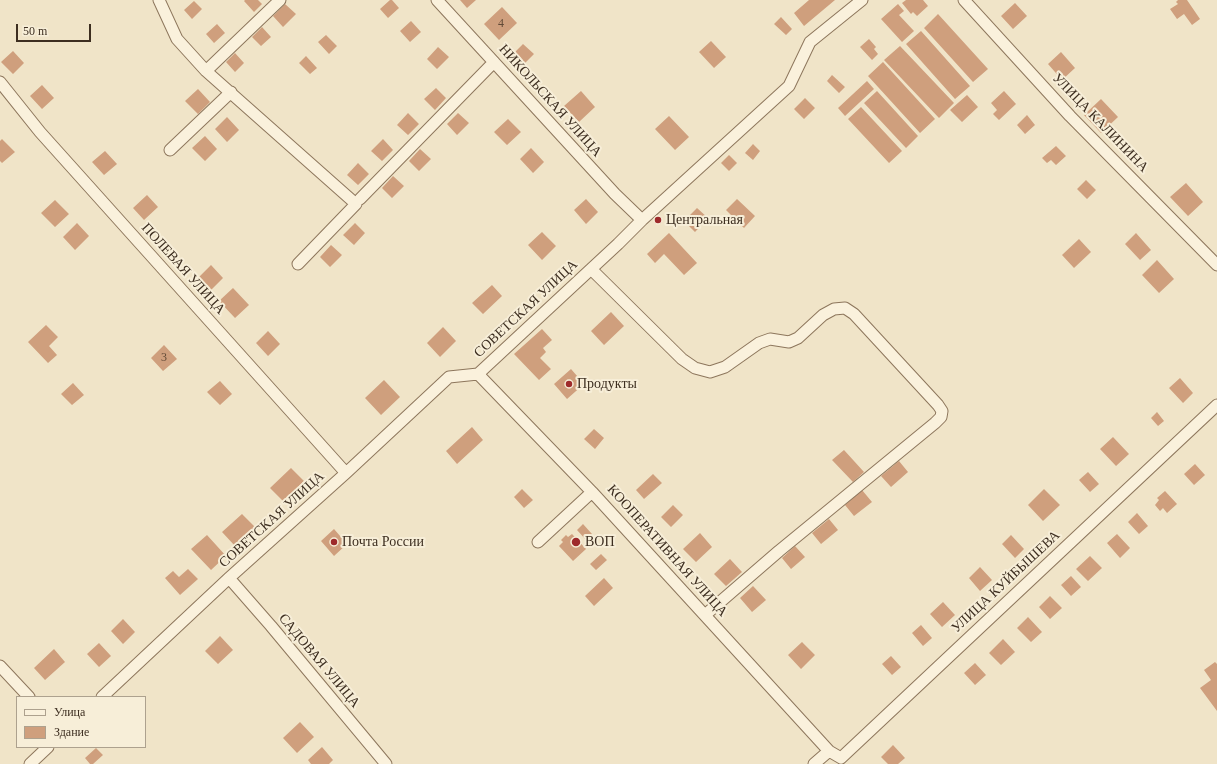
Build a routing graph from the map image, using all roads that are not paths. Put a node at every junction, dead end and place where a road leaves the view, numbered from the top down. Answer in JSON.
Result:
{"nodes":[{"id":1,"x":159,"y":0,"type":"edge"},
{"id":2,"x":280,"y":0,"type":"edge"},
{"id":3,"x":437,"y":0,"type":"edge"},
{"id":4,"x":862,"y":0,"type":"edge"},
{"id":5,"x":964,"y":0,"type":"edge"},
{"id":6,"x":494,"y":62,"type":"junction"},
{"id":7,"x":206,"y":71,"type":"junction"},
{"id":8,"x":0,"y":82,"type":"edge"},
{"id":9,"x":231,"y":92,"type":"junction"},
{"id":10,"x":170,"y":150,"type":"dead end"},
{"id":11,"x":360,"y":199,"type":"dead end"},
{"id":12,"x":642,"y":220,"type":"junction"},
{"id":13,"x":298,"y":264,"type":"dead end"},
{"id":14,"x":1217,"y":265,"type":"edge"},
{"id":15,"x":591,"y":269,"type":"junction"},
{"id":16,"x":478,"y":374,"type":"junction"},
{"id":17,"x":1217,"y":405,"type":"edge"},
{"id":18,"x":346,"y":473,"type":"junction"},
{"id":19,"x":592,"y":492,"type":"junction"},
{"id":20,"x":538,"y":542,"type":"dead end"},
{"id":21,"x":228,"y":578,"type":"junction"},
{"id":22,"x":705,"y":615,"type":"junction"},
{"id":23,"x":0,"y":666,"type":"edge"},
{"id":24,"x":28,"y":696,"type":"edge"},
{"id":25,"x":103,"y":696,"type":"edge"},
{"id":26,"x":47,"y":748,"type":"edge"},
{"id":27,"x":829,"y":751,"type":"junction"},
{"id":28,"x":845,"y":761,"type":"edge"},
{"id":29,"x":30,"y":764,"type":"edge"},
{"id":30,"x":386,"y":764,"type":"edge"},
{"id":31,"x":814,"y":764,"type":"edge"}],
"edges":[{"from":1,"to":7,"type":"street"},
{"from":2,"to":7,"type":"street"},
{"from":3,"to":6,"type":"street","name":"НИКОЛЬСКАЯ УЛИЦА"},
{"from":4,"to":12,"type":"street","name":"СОВЕТСКАЯ УЛИЦА"},
{"from":5,"to":14,"type":"street","name":"УЛИЦА КАЛИНИНА"},
{"from":6,"to":11,"type":"street"},
{"from":6,"to":12,"type":"street","name":"НИКОЛЬСКАЯ УЛИЦА"},
{"from":7,"to":9,"type":"street"},
{"from":8,"to":18,"type":"street","name":"ПОЛЕВАЯ УЛИЦА"},
{"from":9,"to":10,"type":"street"},
{"from":9,"to":13,"type":"street"},
{"from":12,"to":15,"type":"street","name":"СОВЕТСКАЯ УЛИЦА"},
{"from":15,"to":16,"type":"street","name":"СОВЕТСКАЯ УЛИЦА"},
{"from":15,"to":22,"type":"street"},
{"from":16,"to":18,"type":"street","name":"СОВЕТСКАЯ УЛИЦА"},
{"from":16,"to":19,"type":"street","name":"КООПЕРАТИВНАЯ УЛИЦА"},
{"from":17,"to":28,"type":"street","name":"УЛИЦА КУЙБЫШЕВА"},
{"from":18,"to":21,"type":"street","name":"СОВЕТСКАЯ УЛИЦА"},
{"from":19,"to":20,"type":"street"},
{"from":19,"to":22,"type":"street","name":"КООПЕРАТИВНАЯ УЛИЦА"},
{"from":21,"to":25,"type":"street","name":"СОВЕТСКАЯ УЛИЦА"},
{"from":21,"to":30,"type":"street","name":"САДОВАЯ УЛИЦА"},
{"from":22,"to":27,"type":"street","name":"КООПЕРАТИВНАЯ УЛИЦА"},
{"from":23,"to":24,"type":"street"},
{"from":26,"to":29,"type":"street"},
{"from":27,"to":28,"type":"street","name":"УЛИЦА КУЙБЫШЕВА"},
{"from":27,"to":31,"type":"street"}]}
